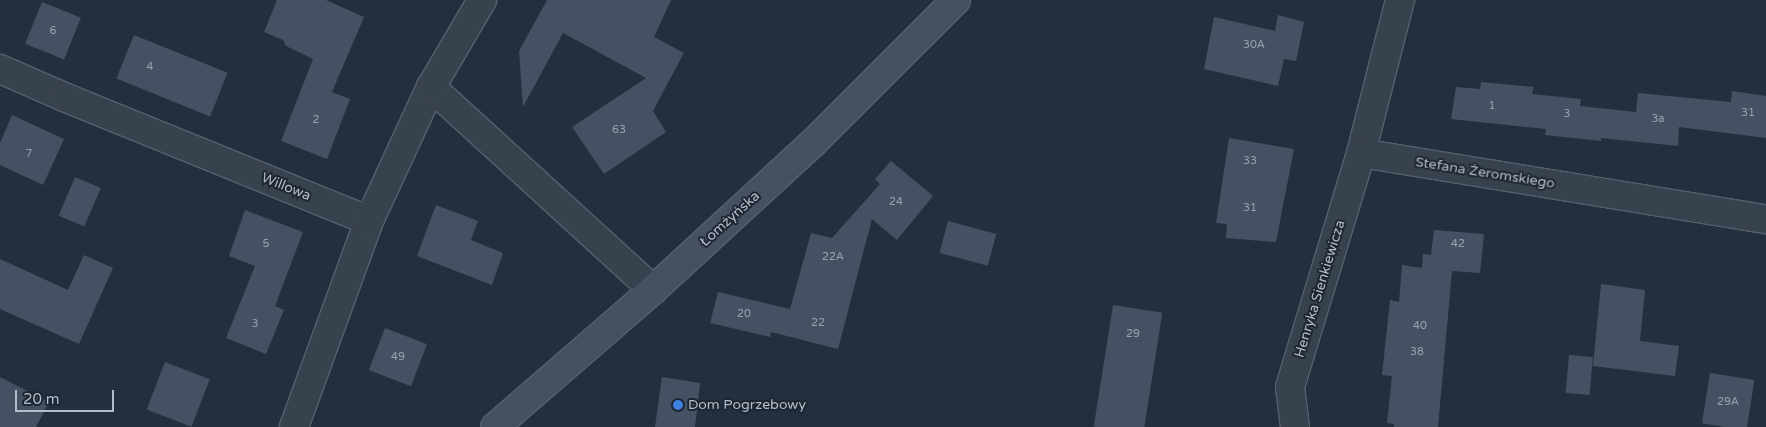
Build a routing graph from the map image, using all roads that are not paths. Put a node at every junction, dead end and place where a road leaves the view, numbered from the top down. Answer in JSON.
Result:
{"nodes":[{"id":1,"x":482,"y":0,"type":"edge"},
{"id":2,"x":956,"y":0,"type":"edge"},
{"id":3,"x":1400,"y":0,"type":"edge"},
{"id":4,"x":0,"y":69,"type":"edge"},
{"id":5,"x":431,"y":87,"type":"junction"},
{"id":6,"x":1361,"y":153,"type":"junction"},
{"id":7,"x":1766,"y":219,"type":"edge"},
{"id":8,"x":369,"y":221,"type":"junction"},
{"id":9,"x":652,"y":290,"type":"junction"},
{"id":10,"x":294,"y":427,"type":"edge"},
{"id":11,"x":495,"y":427,"type":"edge"},
{"id":12,"x":1295,"y":427,"type":"edge"}],
"edges":[{"from":1,"to":5,"type":"street"},
{"from":2,"to":9,"type":"main road","name":"Łomżyńska"},
{"from":3,"to":6,"type":"street"},
{"from":4,"to":8,"type":"street","name":"Willowa"},
{"from":5,"to":8,"type":"street"},
{"from":5,"to":9,"type":"street"},
{"from":6,"to":7,"type":"street","name":"Stefana Żeromskiego"},
{"from":6,"to":12,"type":"street","name":"Henryka Sienkiewicza"},
{"from":8,"to":10,"type":"street"},
{"from":9,"to":11,"type":"main road","name":"Łomżyńska"}]}
